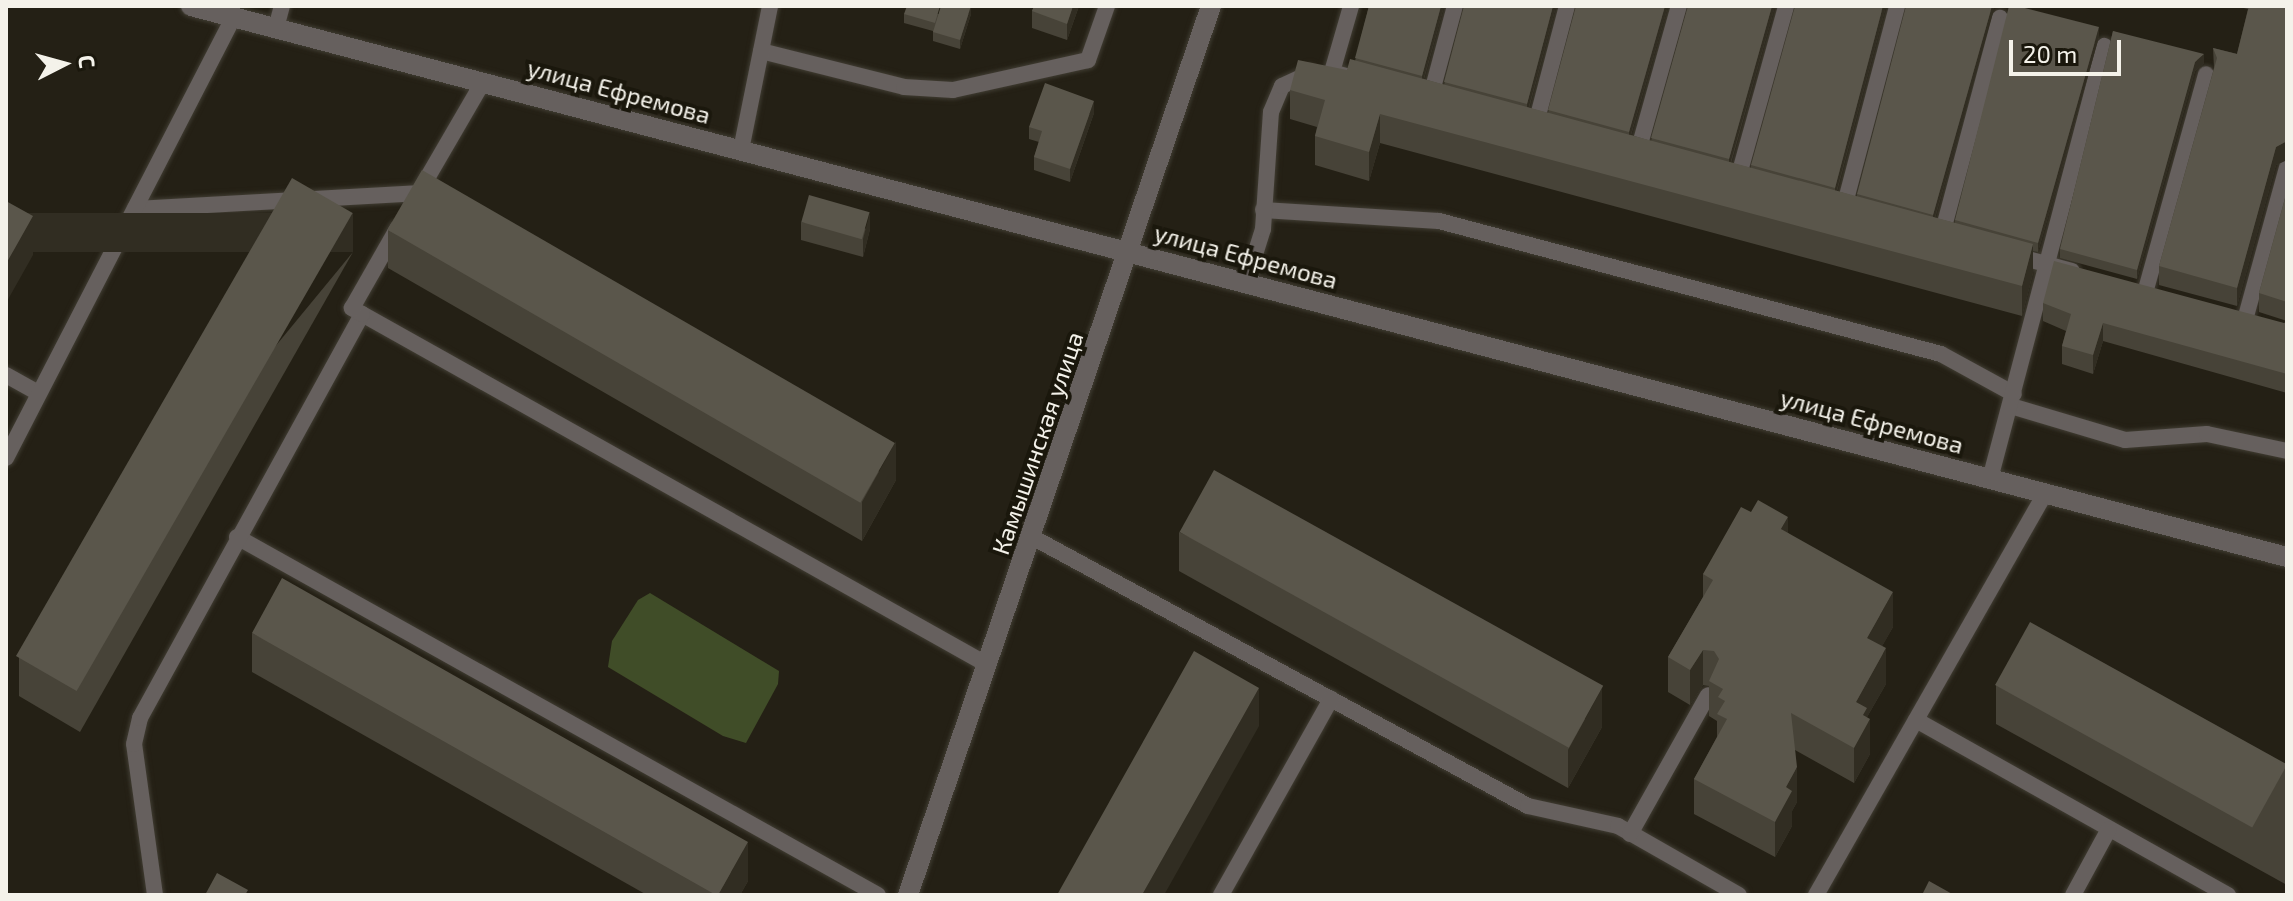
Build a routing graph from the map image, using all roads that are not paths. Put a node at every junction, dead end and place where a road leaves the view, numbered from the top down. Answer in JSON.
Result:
{"nodes":[{"id":1,"x":191,"y":6,"type":"edge"},
{"id":2,"x":282,"y":6,"type":"edge"},
{"id":3,"x":770,"y":6,"type":"edge"},
{"id":4,"x":1107,"y":6,"type":"edge"},
{"id":5,"x":1211,"y":6,"type":"edge"},
{"id":6,"x":1351,"y":6,"type":"edge"},
{"id":7,"x":1455,"y":6,"type":"edge"},
{"id":8,"x":1567,"y":6,"type":"edge"},
{"id":9,"x":1679,"y":6,"type":"edge"},
{"id":10,"x":1786,"y":6,"type":"edge"},
{"id":11,"x":1897,"y":6,"type":"edge"},
{"id":12,"x":234,"y":17,"type":"junction"},
{"id":13,"x":2000,"y":18,"type":"dead end"},
{"id":14,"x":276,"y":28,"type":"junction"},
{"id":15,"x":2104,"y":46,"type":"dead end"},
{"id":16,"x":761,"y":51,"type":"junction"},
{"id":17,"x":1332,"y":72,"type":"junction"},
{"id":18,"x":2206,"y":74,"type":"dead end"},
{"id":19,"x":1360,"y":80,"type":"edge"},
{"id":20,"x":483,"y":82,"type":"junction"},
{"id":21,"x":1431,"y":99,"type":"edge"},
{"id":22,"x":1535,"y":127,"type":"edge"},
{"id":23,"x":741,"y":150,"type":"junction"},
{"id":24,"x":1637,"y":155,"type":"edge"},
{"id":25,"x":2287,"y":168,"type":"edge"},
{"id":26,"x":1737,"y":182,"type":"edge"},
{"id":27,"x":418,"y":193,"type":"junction"},
{"id":28,"x":135,"y":209,"type":"junction"},
{"id":29,"x":1263,"y":210,"type":"junction"},
{"id":30,"x":1843,"y":211,"type":"edge"},
{"id":31,"x":1941,"y":237,"type":"edge"},
{"id":32,"x":1995,"y":251,"type":"edge"},
{"id":33,"x":1128,"y":253,"type":"junction"},
{"id":34,"x":2050,"y":265,"type":"junction"},
{"id":35,"x":2091,"y":277,"type":"edge"},
{"id":36,"x":1246,"y":283,"type":"junction"},
{"id":37,"x":2145,"y":293,"type":"edge"},
{"id":38,"x":362,"y":314,"type":"junction"},
{"id":39,"x":2245,"y":320,"type":"edge"},
{"id":40,"x":6,"y":375,"type":"edge"},
{"id":41,"x":38,"y":393,"type":"junction"},
{"id":42,"x":2012,"y":400,"type":"junction"},
{"id":43,"x":2287,"y":451,"type":"edge"},
{"id":44,"x":6,"y":458,"type":"edge"},
{"id":45,"x":1990,"y":479,"type":"junction"},
{"id":46,"x":2045,"y":493,"type":"junction"},
{"id":47,"x":237,"y":537,"type":"junction"},
{"id":48,"x":1032,"y":537,"type":"junction"},
{"id":49,"x":2287,"y":557,"type":"edge"},
{"id":50,"x":988,"y":665,"type":"junction"},
{"id":51,"x":1708,"y":695,"type":"edge"},
{"id":52,"x":1331,"y":699,"type":"junction"},
{"id":53,"x":1916,"y":720,"type":"junction"},
{"id":54,"x":2109,"y":829,"type":"junction"},
{"id":55,"x":1630,"y":834,"type":"junction"},
{"id":56,"x":155,"y":895,"type":"edge"},
{"id":57,"x":878,"y":895,"type":"edge"},
{"id":58,"x":908,"y":895,"type":"edge"},
{"id":59,"x":1221,"y":895,"type":"edge"},
{"id":60,"x":1739,"y":895,"type":"edge"},
{"id":61,"x":1816,"y":895,"type":"edge"},
{"id":62,"x":2073,"y":895,"type":"edge"},
{"id":63,"x":2228,"y":895,"type":"edge"}],
"edges":[{"from":1,"to":12,"type":"street","name":"улица Ефремова"},
{"from":2,"to":14,"type":"lane"},
{"from":3,"to":16,"type":"lane"},
{"from":4,"to":16,"type":"lane"},
{"from":5,"to":33,"type":"street","name":"Камышинская улица"},
{"from":6,"to":17,"type":"lane"},
{"from":7,"to":21,"type":"lane"},
{"from":8,"to":22,"type":"lane"},
{"from":9,"to":24,"type":"lane"},
{"from":10,"to":26,"type":"lane"},
{"from":11,"to":30,"type":"lane"},
{"from":12,"to":14,"type":"street","name":"улица Ефремова"},
{"from":12,"to":28,"type":"lane"},
{"from":13,"to":31,"type":"lane"},
{"from":14,"to":20,"type":"street","name":"улица Ефремова"},
{"from":15,"to":34,"type":"lane"},
{"from":16,"to":23,"type":"lane"},
{"from":17,"to":19,"type":"lane"},
{"from":17,"to":29,"type":"lane"},
{"from":18,"to":37,"type":"lane"},
{"from":20,"to":23,"type":"street","name":"улица Ефремова"},
{"from":20,"to":27,"type":"lane"},
{"from":23,"to":33,"type":"street","name":"улица Ефремова"},
{"from":25,"to":39,"type":"lane"},
{"from":27,"to":28,"type":"lane"},
{"from":27,"to":38,"type":"lane"},
{"from":28,"to":41,"type":"lane"},
{"from":29,"to":36,"type":"lane"},
{"from":29,"to":42,"type":"lane"},
{"from":32,"to":34,"type":"lane"},
{"from":33,"to":36,"type":"street","name":"улица Ефремова"},
{"from":33,"to":48,"type":"street","name":"Камышинская улица"},
{"from":34,"to":35,"type":"lane"},
{"from":34,"to":42,"type":"lane"},
{"from":36,"to":45,"type":"street","name":"улица Ефремова"},
{"from":38,"to":47,"type":"lane"},
{"from":38,"to":50,"type":"lane"},
{"from":40,"to":41,"type":"lane"},
{"from":41,"to":44,"type":"lane"},
{"from":42,"to":43,"type":"lane"},
{"from":42,"to":45,"type":"lane"},
{"from":45,"to":46,"type":"street","name":"улица Ефремова"},
{"from":46,"to":49,"type":"street","name":"улица Ефремова"},
{"from":46,"to":53,"type":"lane"},
{"from":47,"to":56,"type":"lane"},
{"from":47,"to":57,"type":"lane"},
{"from":48,"to":50,"type":"street","name":"Камышинская улица"},
{"from":48,"to":52,"type":"lane"},
{"from":50,"to":58,"type":"street","name":"Камышинская улица"},
{"from":51,"to":55,"type":"lane"},
{"from":52,"to":55,"type":"lane"},
{"from":52,"to":59,"type":"lane"},
{"from":53,"to":54,"type":"lane"},
{"from":53,"to":61,"type":"lane"},
{"from":54,"to":62,"type":"lane"},
{"from":54,"to":63,"type":"lane"},
{"from":55,"to":60,"type":"lane"}]}
